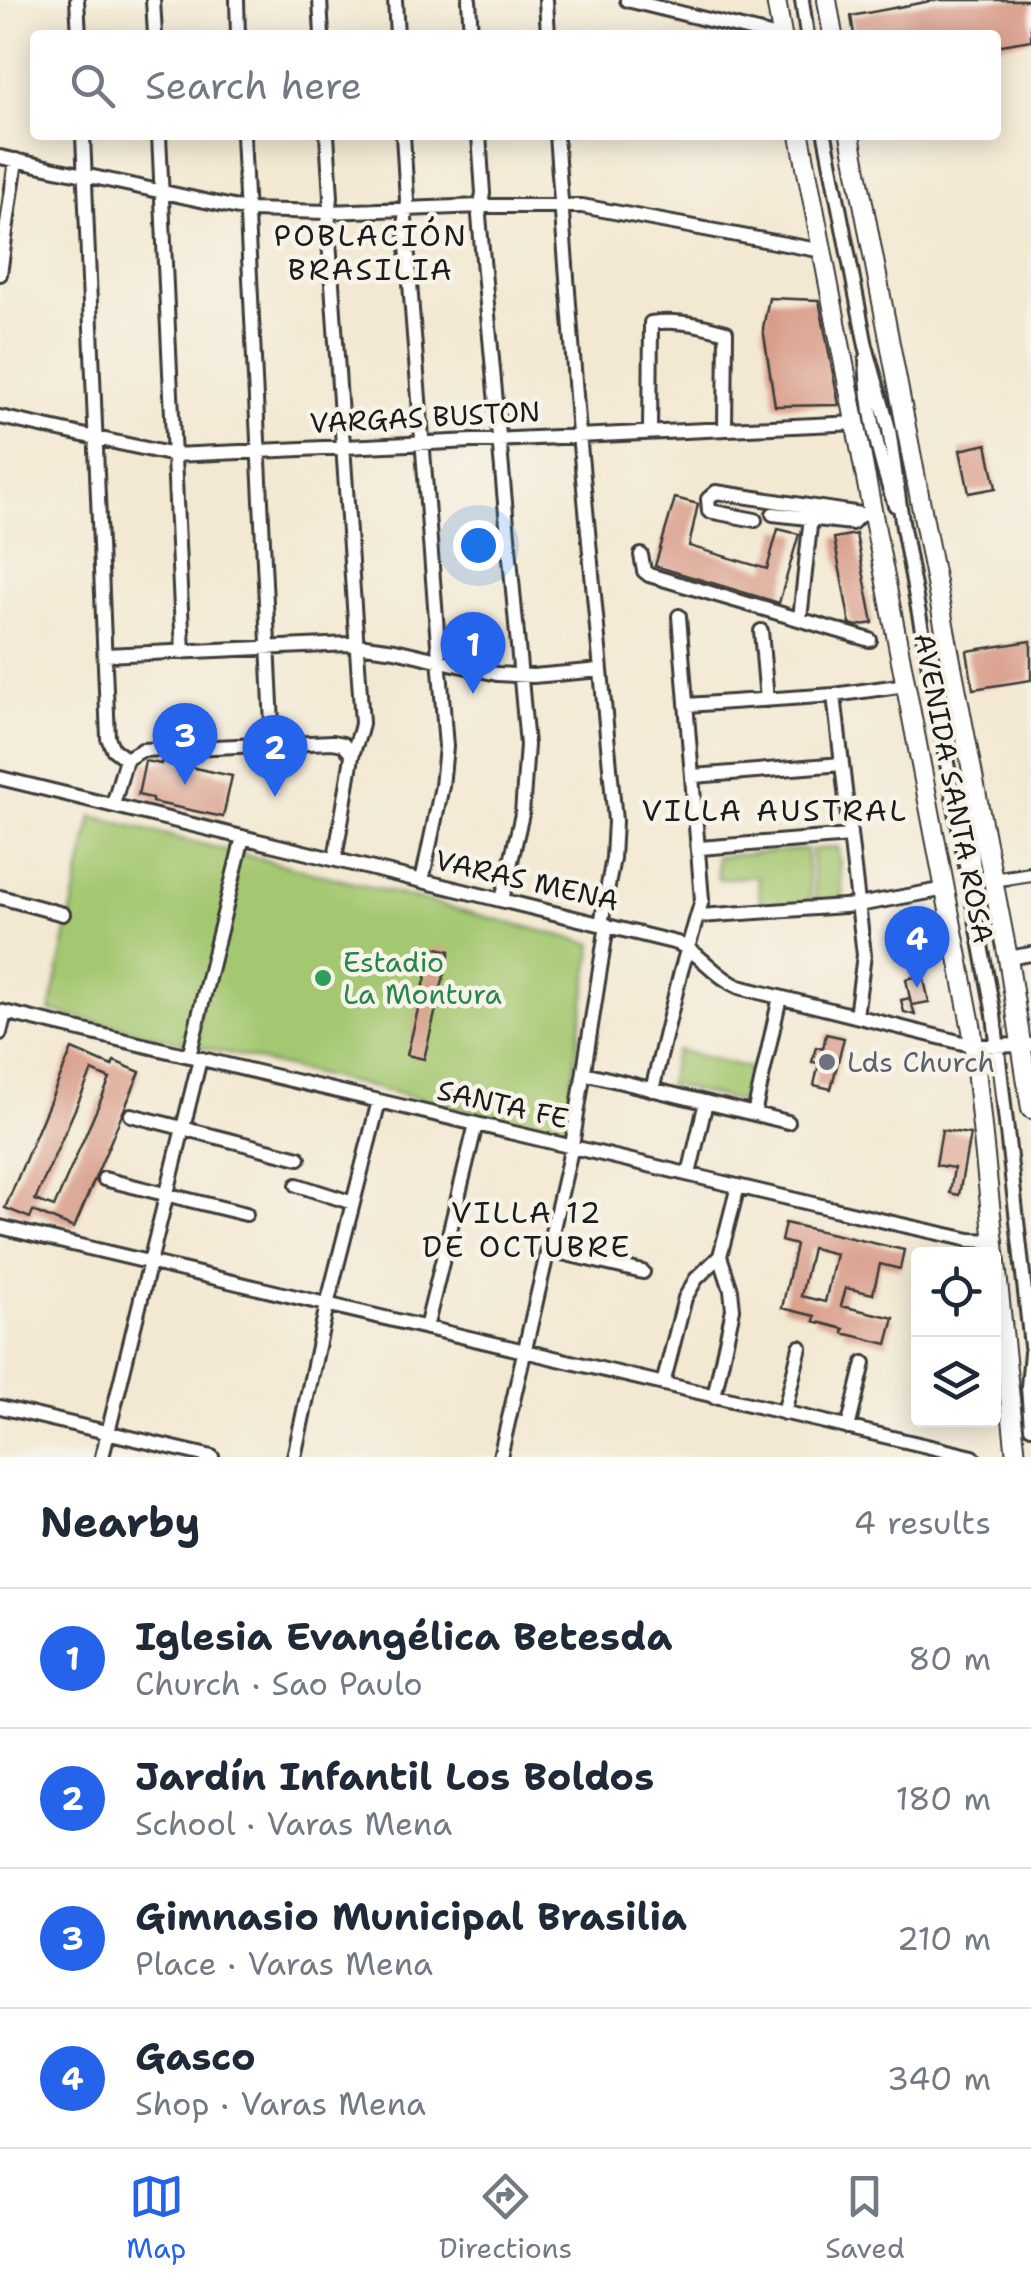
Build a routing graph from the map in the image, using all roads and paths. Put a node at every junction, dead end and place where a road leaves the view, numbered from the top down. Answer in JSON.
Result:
{"nodes":[{"id":1,"x":77,"y":0,"type":"edge"},
{"id":2,"x":153,"y":0,"type":"edge"},
{"id":3,"x":236,"y":0,"type":"edge"},
{"id":4,"x":320,"y":0,"type":"edge"},
{"id":5,"x":394,"y":0,"type":"edge"},
{"id":6,"x":468,"y":0,"type":"edge"},
{"id":7,"x":546,"y":0,"type":"edge"},
{"id":8,"x":627,"y":0,"type":"edge"},
{"id":9,"x":776,"y":0,"type":"edge"},
{"id":10,"x":802,"y":0,"type":"edge"},
{"id":11,"x":827,"y":0,"type":"edge"},
{"id":12,"x":79,"y":30,"type":"edge"},
{"id":13,"x":155,"y":30,"type":"edge"},
{"id":14,"x":238,"y":30,"type":"edge"},
{"id":15,"x":322,"y":30,"type":"edge"},
{"id":16,"x":397,"y":30,"type":"edge"},
{"id":17,"x":471,"y":30,"type":"edge"},
{"id":18,"x":548,"y":30,"type":"edge"},
{"id":19,"x":750,"y":30,"type":"edge"},
{"id":20,"x":781,"y":30,"type":"edge"},
{"id":21,"x":806,"y":30,"type":"edge"},
{"id":22,"x":832,"y":30,"type":"edge"},
{"id":23,"x":83,"y":140,"type":"edge"},
{"id":24,"x":160,"y":140,"type":"edge"},
{"id":25,"x":243,"y":140,"type":"edge"},
{"id":26,"x":328,"y":140,"type":"edge"},
{"id":27,"x":403,"y":140,"type":"edge"},
{"id":28,"x":479,"y":140,"type":"edge"},
{"id":29,"x":556,"y":140,"type":"edge"},
{"id":30,"x":801,"y":140,"type":"edge"},
{"id":31,"x":826,"y":140,"type":"edge"},
{"id":32,"x":851,"y":140,"type":"edge"},
{"id":33,"x":0,"y":157,"type":"edge"},
{"id":34,"x":16,"y":160,"type":"junction"},
{"id":35,"x":85,"y":175,"type":"junction"},
{"id":36,"x":162,"y":192,"type":"junction"},
{"id":37,"x":562,"y":205,"type":"junction"},
{"id":38,"x":481,"y":206,"type":"junction"},
{"id":39,"x":406,"y":209,"type":"junction"},
{"id":40,"x":247,"y":210,"type":"junction"},
{"id":41,"x":329,"y":212,"type":"junction"},
{"id":42,"x":822,"y":251,"type":"junction"},
{"id":43,"x":0,"y":274,"type":"edge"},
{"id":44,"x":0,"y":417,"type":"edge"},
{"id":45,"x":857,"y":423,"type":"junction"},
{"id":46,"x":725,"y":429,"type":"junction"},
{"id":47,"x":650,"y":432,"type":"junction"},
{"id":48,"x":579,"y":434,"type":"junction"},
{"id":49,"x":500,"y":437,"type":"junction"},
{"id":50,"x":96,"y":438,"type":"junction"},
{"id":51,"x":423,"y":442,"type":"junction"},
{"id":52,"x":344,"y":447,"type":"junction"},
{"id":53,"x":259,"y":452,"type":"junction"},
{"id":54,"x":174,"y":454,"type":"junction"},
{"id":55,"x":773,"y":514,"type":"dead end"},
{"id":56,"x":812,"y":514,"type":"junction"},
{"id":57,"x":866,"y":516,"type":"junction"},
{"id":58,"x":755,"y":520,"type":"dead end"},
{"id":59,"x":642,"y":555,"type":"dead end"},
{"id":60,"x":679,"y":616,"type":"dead end"},
{"id":61,"x":800,"y":619,"type":"junction"},
{"id":62,"x":762,"y":631,"type":"dead end"},
{"id":63,"x":870,"y":640,"type":"dead end"},
{"id":64,"x":359,"y":644,"type":"junction"},
{"id":65,"x":268,"y":648,"type":"junction"},
{"id":66,"x":183,"y":652,"type":"junction"},
{"id":67,"x":104,"y":654,"type":"junction"},
{"id":68,"x":440,"y":662,"type":"junction"},
{"id":69,"x":601,"y":670,"type":"junction"},
{"id":70,"x":522,"y":676,"type":"junction"},
{"id":71,"x":906,"y":685,"type":"junction"},
{"id":72,"x":834,"y":695,"type":"junction"},
{"id":73,"x":767,"y":700,"type":"junction"},
{"id":74,"x":687,"y":705,"type":"junction"},
{"id":75,"x":964,"y":732,"type":"junction"},
{"id":76,"x":272,"y":745,"type":"junction"},
{"id":77,"x":350,"y":752,"type":"junction"},
{"id":78,"x":126,"y":760,"type":"junction"},
{"id":79,"x":842,"y":764,"type":"junction"},
{"id":80,"x":694,"y":776,"type":"junction"},
{"id":81,"x":0,"y":778,"type":"edge"},
{"id":82,"x":113,"y":805,"type":"junction"},
{"id":83,"x":850,"y":836,"type":"junction"},
{"id":84,"x":242,"y":837,"type":"junction"},
{"id":85,"x":700,"y":848,"type":"junction"},
{"id":86,"x":335,"y":859,"type":"junction"},
{"id":87,"x":1031,"y":874,"type":"edge"},
{"id":88,"x":993,"y":880,"type":"junction"},
{"id":89,"x":422,"y":881,"type":"junction"},
{"id":90,"x":946,"y":888,"type":"junction"},
{"id":91,"x":0,"y":897,"type":"edge"},
{"id":92,"x":502,"y":900,"type":"junction"},
{"id":93,"x":858,"y":905,"type":"junction"},
{"id":94,"x":974,"y":912,"type":"junction"},
{"id":95,"x":63,"y":914,"type":"dead end"},
{"id":96,"x":700,"y":916,"type":"junction"},
{"id":97,"x":604,"y":925,"type":"junction"},
{"id":98,"x":688,"y":948,"type":"junction"},
{"id":99,"x":1031,"y":954,"type":"edge"},
{"id":100,"x":1008,"y":958,"type":"junction"},
{"id":101,"x":780,"y":997,"type":"junction"},
{"id":102,"x":2,"y":1012,"type":"edge"},
{"id":103,"x":856,"y":1016,"type":"junction"},
{"id":104,"x":0,"y":1032,"type":"edge"},
{"id":105,"x":1027,"y":1045,"type":"edge"},
{"id":106,"x":974,"y":1046,"type":"junction"},
{"id":107,"x":999,"y":1046,"type":"junction"},
{"id":108,"x":195,"y":1057,"type":"junction"},
{"id":109,"x":589,"y":1074,"type":"junction"},
{"id":110,"x":652,"y":1090,"type":"junction"},
{"id":111,"x":379,"y":1101,"type":"junction"},
{"id":112,"x":706,"y":1102,"type":"junction"},
{"id":113,"x":1031,"y":1110,"type":"edge"},
{"id":114,"x":754,"y":1114,"type":"junction"},
{"id":115,"x":131,"y":1115,"type":"dead end"},
{"id":116,"x":788,"y":1122,"type":"dead end"},
{"id":117,"x":476,"y":1124,"type":"junction"},
{"id":118,"x":182,"y":1130,"type":"junction"},
{"id":119,"x":572,"y":1146,"type":"junction"},
{"id":120,"x":299,"y":1158,"type":"dead end"},
{"id":121,"x":689,"y":1174,"type":"junction"},
{"id":122,"x":104,"y":1179,"type":"dead end"},
{"id":123,"x":297,"y":1184,"type":"dead end"},
{"id":124,"x":738,"y":1186,"type":"junction"},
{"id":125,"x":167,"y":1195,"type":"junction"},
{"id":126,"x":354,"y":1202,"type":"junction"},
{"id":127,"x":246,"y":1214,"type":"dead end"},
{"id":128,"x":0,"y":1227,"type":"edge"},
{"id":129,"x":996,"y":1241,"type":"junction"},
{"id":130,"x":550,"y":1250,"type":"junction"},
{"id":131,"x":720,"y":1256,"type":"junction"},
{"id":132,"x":150,"y":1262,"type":"junction"},
{"id":133,"x":643,"y":1272,"type":"dead end"},
{"id":134,"x":327,"y":1305,"type":"junction"},
{"id":135,"x":426,"y":1328,"type":"junction"},
{"id":136,"x":800,"y":1347,"type":"dead end"},
{"id":137,"x":1031,"y":1349,"type":"edge"},
{"id":138,"x":526,"y":1352,"type":"junction"},
{"id":139,"x":864,"y":1363,"type":"dead end"},
{"id":140,"x":663,"y":1384,"type":"junction"},
{"id":141,"x":714,"y":1396,"type":"junction"},
{"id":142,"x":0,"y":1407,"type":"edge"},
{"id":143,"x":784,"y":1413,"type":"junction"},
{"id":144,"x":1031,"y":1427,"type":"edge"},
{"id":145,"x":848,"y":1428,"type":"junction"},
{"id":146,"x":108,"y":1432,"type":"junction"},
{"id":147,"x":900,"y":1441,"type":"junction"},
{"id":148,"x":102,"y":1457,"type":"edge"},
{"id":149,"x":212,"y":1457,"type":"edge"},
{"id":150,"x":294,"y":1457,"type":"edge"},
{"id":151,"x":500,"y":1457,"type":"edge"},
{"id":152,"x":896,"y":1457,"type":"edge"},
{"id":153,"x":973,"y":1457,"type":"edge"},
{"id":154,"x":1016,"y":1457,"type":"edge"}],
"edges":[{"from":1,"to":12,"type":"street"},
{"from":2,"to":13,"type":"street"},
{"from":3,"to":14,"type":"street"},
{"from":4,"to":15,"type":"street"},
{"from":5,"to":16,"type":"street"},
{"from":6,"to":17,"type":"street"},
{"from":7,"to":18,"type":"street"},
{"from":8,"to":19,"type":"street"},
{"from":9,"to":20,"type":"main road"},
{"from":10,"to":21,"type":"street"},
{"from":11,"to":22,"type":"main road"},
{"from":23,"to":35,"type":"street"},
{"from":24,"to":36,"type":"street"},
{"from":25,"to":40,"type":"street"},
{"from":26,"to":41,"type":"street"},
{"from":27,"to":39,"type":"street"},
{"from":28,"to":38,"type":"street"},
{"from":29,"to":37,"type":"street"},
{"from":30,"to":42,"type":"main road","name":"AVENIDA SANTA ROSA"},
{"from":31,"to":94,"type":"street"},
{"from":32,"to":75,"type":"main road","name":"AVENIDA SANTA ROSA"},
{"from":33,"to":34,"type":"street"},
{"from":34,"to":35,"type":"street"},
{"from":34,"to":43,"type":"street"},
{"from":35,"to":36,"type":"street"},
{"from":35,"to":50,"type":"street"},
{"from":36,"to":40,"type":"street"},
{"from":36,"to":54,"type":"street"},
{"from":37,"to":38,"type":"street"},
{"from":37,"to":42,"type":"street"},
{"from":37,"to":48,"type":"street"},
{"from":38,"to":39,"type":"street"},
{"from":38,"to":49,"type":"street"},
{"from":39,"to":41,"type":"street"},
{"from":39,"to":51,"type":"street"},
{"from":40,"to":41,"type":"street"},
{"from":40,"to":53,"type":"street"},
{"from":41,"to":52,"type":"street"},
{"from":42,"to":45,"type":"main road","name":"AVENIDA SANTA ROSA"},
{"from":44,"to":50,"type":"street","name":"VARGAS BUSTON"},
{"from":45,"to":46,"type":"street","name":"VARGAS BUSTON"},
{"from":45,"to":57,"type":"main road","name":"AVENIDA SANTA ROSA"},
{"from":46,"to":47,"type":"street","name":"VARGAS BUSTON"},
{"from":46,"to":47,"type":"street"},
{"from":47,"to":48,"type":"street","name":"VARGAS BUSTON"},
{"from":48,"to":49,"type":"street","name":"VARGAS BUSTON"},
{"from":48,"to":69,"type":"street"},
{"from":49,"to":51,"type":"street","name":"VARGAS BUSTON"},
{"from":49,"to":70,"type":"street"},
{"from":50,"to":54,"type":"street","name":"VARGAS BUSTON"},
{"from":50,"to":67,"type":"street"},
{"from":51,"to":52,"type":"street","name":"VARGAS BUSTON"},
{"from":51,"to":68,"type":"street"},
{"from":52,"to":53,"type":"street","name":"VARGAS BUSTON"},
{"from":52,"to":64,"type":"street"},
{"from":53,"to":54,"type":"street","name":"VARGAS BUSTON"},
{"from":53,"to":65,"type":"street"},
{"from":54,"to":66,"type":"street"},
{"from":55,"to":56,"type":"street"},
{"from":56,"to":57,"type":"street"},
{"from":56,"to":58,"type":"street"},
{"from":56,"to":61,"type":"street"},
{"from":57,"to":71,"type":"main road","name":"AVENIDA SANTA ROSA"},
{"from":59,"to":61,"type":"street"},
{"from":60,"to":74,"type":"street"},
{"from":61,"to":63,"type":"street"},
{"from":62,"to":73,"type":"street"},
{"from":64,"to":65,"type":"street"},
{"from":64,"to":68,"type":"street"},
{"from":64,"to":77,"type":"street"},
{"from":65,"to":66,"type":"street"},
{"from":65,"to":76,"type":"street"},
{"from":66,"to":67,"type":"street"},
{"from":67,"to":78,"type":"street"},
{"from":68,"to":70,"type":"street"},
{"from":68,"to":89,"type":"street"},
{"from":69,"to":70,"type":"street"},
{"from":69,"to":97,"type":"street"},
{"from":70,"to":92,"type":"street"},
{"from":71,"to":72,"type":"street"},
{"from":71,"to":90,"type":"main road","name":"AVENIDA SANTA ROSA"},
{"from":72,"to":73,"type":"street"},
{"from":72,"to":79,"type":"street"},
{"from":73,"to":74,"type":"street"},
{"from":74,"to":80,"type":"street"},
{"from":75,"to":88,"type":"main road","name":"AVENIDA SANTA ROSA"},
{"from":75,"to":94,"type":"street"},
{"from":76,"to":77,"type":"street"},
{"from":76,"to":78,"type":"street"},
{"from":77,"to":86,"type":"street"},
{"from":78,"to":82,"type":"street"},
{"from":79,"to":80,"type":"street"},
{"from":79,"to":83,"type":"street"},
{"from":80,"to":85,"type":"street"},
{"from":81,"to":82,"type":"street","name":"VARAS MENA"},
{"from":82,"to":84,"type":"street","name":"VARAS MENA"},
{"from":83,"to":85,"type":"street"},
{"from":83,"to":93,"type":"street"},
{"from":84,"to":86,"type":"street","name":"VARAS MENA"},
{"from":84,"to":108,"type":"street"},
{"from":85,"to":96,"type":"street"},
{"from":86,"to":89,"type":"street","name":"VARAS MENA"},
{"from":87,"to":88,"type":"street"},
{"from":88,"to":100,"type":"main road","name":"AVENIDA SANTA ROSA"},
{"from":89,"to":92,"type":"street","name":"VARAS MENA"},
{"from":90,"to":93,"type":"street"},
{"from":90,"to":106,"type":"main road","name":"AVENIDA SANTA ROSA"},
{"from":91,"to":95,"type":"street"},
{"from":92,"to":97,"type":"street","name":"VARAS MENA"},
{"from":93,"to":96,"type":"street"},
{"from":93,"to":103,"type":"street"},
{"from":94,"to":107,"type":"street"},
{"from":96,"to":98,"type":"street"},
{"from":97,"to":98,"type":"street","name":"VARAS MENA"},
{"from":97,"to":109,"type":"street"},
{"from":98,"to":101,"type":"street","name":"VARAS MENA"},
{"from":98,"to":110,"type":"street"},
{"from":99,"to":100,"type":"street"},
{"from":100,"to":105,"type":"main road","name":"AVENIDA SANTA ROSA"},
{"from":101,"to":103,"type":"street","name":"VARAS MENA"},
{"from":101,"to":114,"type":"street"},
{"from":102,"to":104,"type":"street"},
{"from":102,"to":108,"type":"street","name":"SANTA FE"},
{"from":103,"to":106,"type":"street","name":"VARAS MENA"},
{"from":105,"to":107,"type":"street","name":"VARAS MENA"},
{"from":105,"to":113,"type":"main road","name":"AVENIDA SANTA ROSA"},
{"from":106,"to":107,"type":"street","name":"VARAS MENA"},
{"from":106,"to":129,"type":"main road","name":"AVENIDA SANTA ROSA"},
{"from":107,"to":137,"type":"street"},
{"from":108,"to":111,"type":"street","name":"SANTA FE"},
{"from":108,"to":118,"type":"street"},
{"from":109,"to":110,"type":"street"},
{"from":109,"to":119,"type":"street"},
{"from":110,"to":112,"type":"street"},
{"from":111,"to":117,"type":"street","name":"SANTA FE"},
{"from":111,"to":126,"type":"street"},
{"from":112,"to":114,"type":"street"},
{"from":112,"to":121,"type":"street"},
{"from":114,"to":116,"type":"street"},
{"from":115,"to":118,"type":"street"},
{"from":117,"to":119,"type":"street","name":"SANTA FE"},
{"from":117,"to":135,"type":"street"},
{"from":118,"to":120,"type":"street"},
{"from":118,"to":125,"type":"street"},
{"from":119,"to":121,"type":"street","name":"SANTA FE"},
{"from":119,"to":130,"type":"street"},
{"from":121,"to":124,"type":"street","name":"SANTA FE"},
{"from":122,"to":125,"type":"street"},
{"from":123,"to":126,"type":"street"},
{"from":124,"to":129,"type":"street","name":"SANTA FE"},
{"from":124,"to":131,"type":"street"},
{"from":125,"to":127,"type":"street"},
{"from":125,"to":132,"type":"street"},
{"from":126,"to":134,"type":"street"},
{"from":128,"to":132,"type":"street"},
{"from":129,"to":154,"type":"main road","name":"AVENIDA SANTA ROSA"},
{"from":130,"to":133,"type":"street"},
{"from":130,"to":138,"type":"street"},
{"from":131,"to":140,"type":"street"},
{"from":131,"to":141,"type":"street"},
{"from":132,"to":134,"type":"street"},
{"from":132,"to":146,"type":"street"},
{"from":134,"to":135,"type":"street"},
{"from":134,"to":150,"type":"street"},
{"from":135,"to":138,"type":"street"},
{"from":136,"to":143,"type":"street"},
{"from":137,"to":144,"type":"street"},
{"from":138,"to":140,"type":"street"},
{"from":138,"to":151,"type":"street"},
{"from":139,"to":145,"type":"street"},
{"from":140,"to":141,"type":"street"},
{"from":141,"to":143,"type":"street"},
{"from":142,"to":146,"type":"street"},
{"from":143,"to":145,"type":"street"},
{"from":145,"to":147,"type":"street"},
{"from":146,"to":148,"type":"street"},
{"from":146,"to":149,"type":"street"},
{"from":147,"to":152,"type":"street"},
{"from":147,"to":153,"type":"street"}]}
